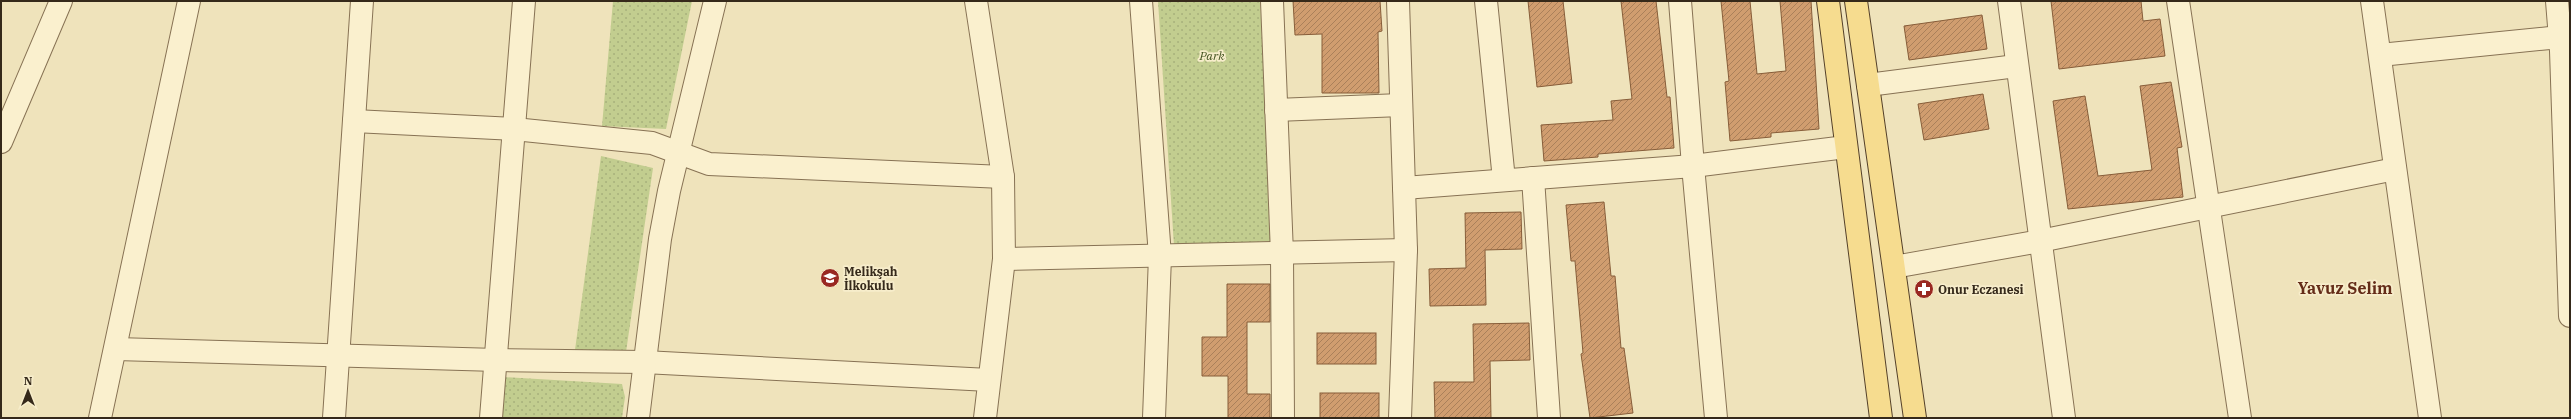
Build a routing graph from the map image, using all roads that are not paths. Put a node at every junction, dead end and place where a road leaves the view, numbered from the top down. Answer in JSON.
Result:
{"nodes":[{"id":1,"x":61,"y":1,"type":"edge"},
{"id":2,"x":362,"y":1,"type":"edge"},
{"id":3,"x":524,"y":1,"type":"edge"},
{"id":4,"x":715,"y":1,"type":"edge"},
{"id":5,"x":976,"y":1,"type":"edge"},
{"id":6,"x":1141,"y":1,"type":"edge"},
{"id":7,"x":1272,"y":1,"type":"edge"},
{"id":8,"x":1398,"y":1,"type":"edge"},
{"id":9,"x":1486,"y":1,"type":"edge"},
{"id":10,"x":1680,"y":1,"type":"edge"},
{"id":11,"x":1828,"y":1,"type":"edge"},
{"id":12,"x":1856,"y":1,"type":"edge"},
{"id":13,"x":2009,"y":1,"type":"edge"},
{"id":14,"x":2178,"y":1,"type":"edge"},
{"id":15,"x":2372,"y":1,"type":"edge"},
{"id":16,"x":2557,"y":1,"type":"edge"},
{"id":17,"x":184,"y":2,"type":"edge"},
{"id":18,"x":2564,"y":47,"type":"edge"},
{"id":19,"x":2380,"y":55,"type":"junction"},
{"id":20,"x":2016,"y":66,"type":"junction"},
{"id":21,"x":1868,"y":85,"type":"junction"},
{"id":22,"x":1401,"y":105,"type":"junction"},
{"id":23,"x":1276,"y":110,"type":"junction"},
{"id":24,"x":354,"y":121,"type":"junction"},
{"id":25,"x":514,"y":129,"type":"junction"},
{"id":26,"x":1,"y":142,"type":"edge"},
{"id":27,"x":1846,"y":147,"type":"junction"},
{"id":28,"x":679,"y":154,"type":"junction"},
{"id":29,"x":1693,"y":166,"type":"junction"},
{"id":30,"x":2395,"y":169,"type":"junction"},
{"id":31,"x":1003,"y":176,"type":"junction"},
{"id":32,"x":1533,"y":178,"type":"junction"},
{"id":33,"x":1504,"y":180,"type":"junction"},
{"id":34,"x":1404,"y":188,"type":"junction"},
{"id":35,"x":2208,"y":207,"type":"junction"},
{"id":36,"x":2040,"y":241,"type":"junction"},
{"id":37,"x":1406,"y":250,"type":"junction"},
{"id":38,"x":1282,"y":254,"type":"junction"},
{"id":39,"x":1160,"y":256,"type":"junction"},
{"id":40,"x":1004,"y":259,"type":"junction"},
{"id":41,"x":1894,"y":267,"type":"junction"},
{"id":42,"x":2570,"y":316,"type":"edge"},
{"id":43,"x":116,"y":349,"type":"junction"},
{"id":44,"x":338,"y":355,"type":"junction"},
{"id":45,"x":497,"y":360,"type":"junction"},
{"id":46,"x":644,"y":362,"type":"junction"},
{"id":47,"x":989,"y":380,"type":"junction"},
{"id":48,"x":100,"y":418,"type":"edge"},
{"id":49,"x":334,"y":418,"type":"edge"},
{"id":50,"x":491,"y":418,"type":"edge"},
{"id":51,"x":638,"y":418,"type":"edge"},
{"id":52,"x":985,"y":418,"type":"edge"},
{"id":53,"x":1154,"y":418,"type":"edge"},
{"id":54,"x":1284,"y":418,"type":"edge"},
{"id":55,"x":1400,"y":418,"type":"edge"},
{"id":56,"x":1549,"y":418,"type":"edge"},
{"id":57,"x":1716,"y":418,"type":"edge"},
{"id":58,"x":1881,"y":418,"type":"edge"},
{"id":59,"x":1915,"y":418,"type":"edge"},
{"id":60,"x":2064,"y":418,"type":"edge"},
{"id":61,"x":2240,"y":418,"type":"edge"},
{"id":62,"x":2430,"y":418,"type":"edge"}],
"edges":[{"from":1,"to":26,"type":"street"},
{"from":2,"to":24,"type":"street"},
{"from":3,"to":25,"type":"street"},
{"from":4,"to":28,"type":"street"},
{"from":5,"to":31,"type":"street"},
{"from":6,"to":39,"type":"street"},
{"from":7,"to":23,"type":"street"},
{"from":8,"to":22,"type":"street"},
{"from":9,"to":33,"type":"street"},
{"from":10,"to":29,"type":"street"},
{"from":11,"to":27,"type":"main road"},
{"from":12,"to":21,"type":"main road"},
{"from":13,"to":20,"type":"street"},
{"from":14,"to":35,"type":"street"},
{"from":15,"to":19,"type":"street"},
{"from":16,"to":18,"type":"street"},
{"from":17,"to":43,"type":"street"},
{"from":18,"to":19,"type":"street"},
{"from":18,"to":42,"type":"street"},
{"from":19,"to":30,"type":"street"},
{"from":20,"to":21,"type":"street"},
{"from":20,"to":36,"type":"street"},
{"from":21,"to":41,"type":"main road"},
{"from":22,"to":23,"type":"street"},
{"from":22,"to":34,"type":"street"},
{"from":23,"to":38,"type":"street"},
{"from":24,"to":25,"type":"street"},
{"from":24,"to":44,"type":"street"},
{"from":25,"to":28,"type":"street"},
{"from":25,"to":45,"type":"street"},
{"from":27,"to":29,"type":"street"},
{"from":27,"to":58,"type":"main road"},
{"from":28,"to":31,"type":"street"},
{"from":28,"to":46,"type":"street"},
{"from":29,"to":32,"type":"street"},
{"from":29,"to":57,"type":"street"},
{"from":30,"to":35,"type":"street"},
{"from":30,"to":62,"type":"street"},
{"from":31,"to":40,"type":"street"},
{"from":32,"to":33,"type":"street"},
{"from":32,"to":56,"type":"street"},
{"from":33,"to":34,"type":"street"},
{"from":34,"to":37,"type":"street"},
{"from":35,"to":36,"type":"street"},
{"from":35,"to":61,"type":"street"},
{"from":36,"to":41,"type":"street"},
{"from":36,"to":60,"type":"street"},
{"from":37,"to":38,"type":"street"},
{"from":37,"to":55,"type":"street"},
{"from":38,"to":39,"type":"street"},
{"from":38,"to":54,"type":"street"},
{"from":39,"to":40,"type":"street"},
{"from":39,"to":53,"type":"street"},
{"from":40,"to":47,"type":"street"},
{"from":41,"to":59,"type":"main road"},
{"from":43,"to":44,"type":"street"},
{"from":43,"to":48,"type":"street"},
{"from":44,"to":45,"type":"street"},
{"from":44,"to":49,"type":"street"},
{"from":45,"to":46,"type":"street"},
{"from":45,"to":50,"type":"street"},
{"from":46,"to":47,"type":"street"},
{"from":46,"to":51,"type":"street"},
{"from":47,"to":52,"type":"street"}]}
